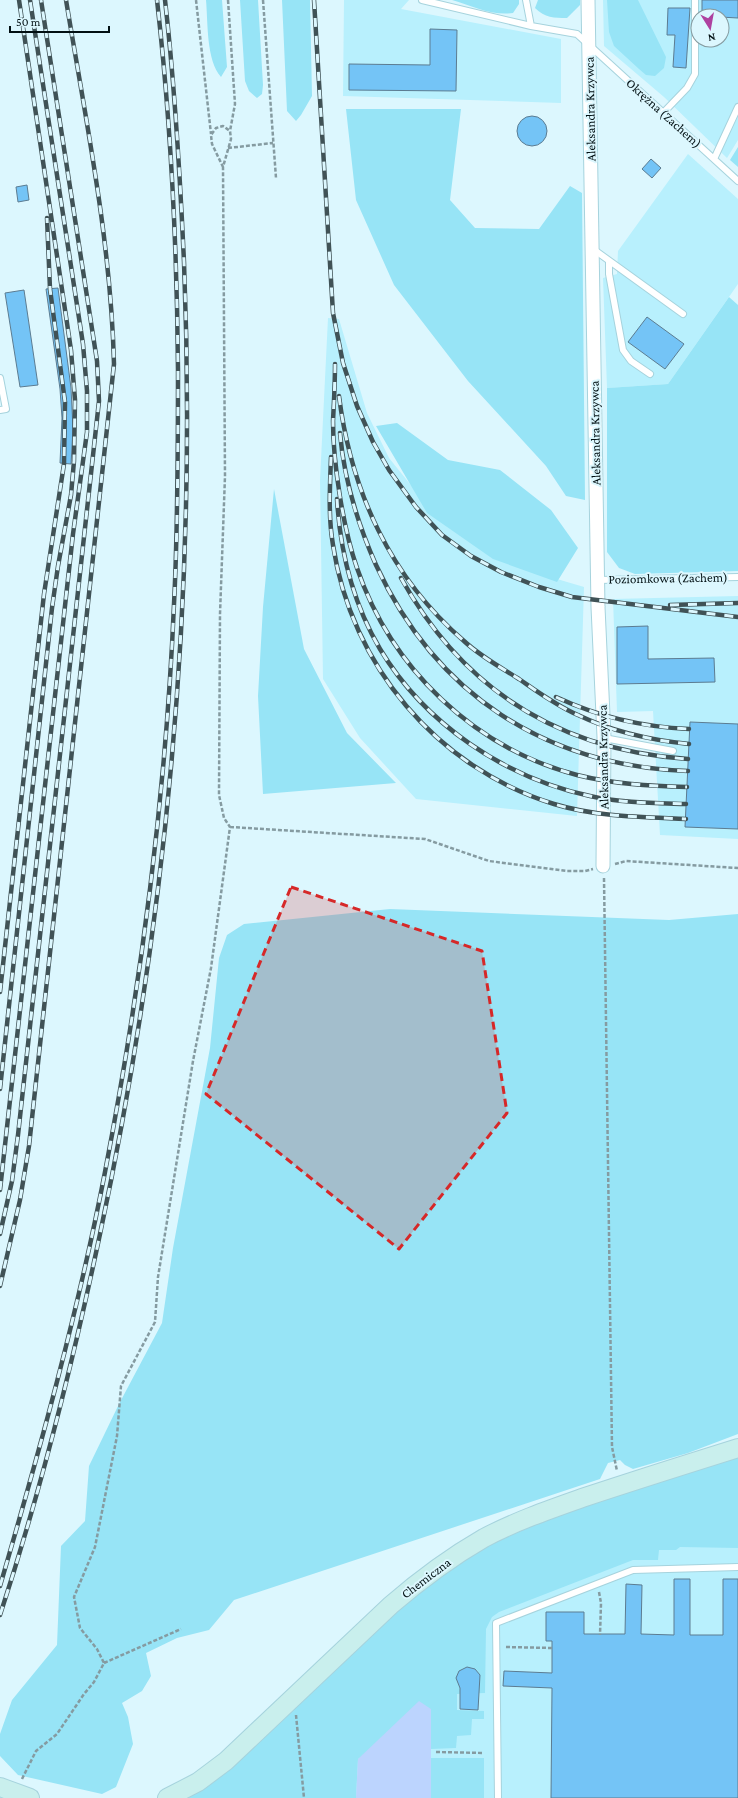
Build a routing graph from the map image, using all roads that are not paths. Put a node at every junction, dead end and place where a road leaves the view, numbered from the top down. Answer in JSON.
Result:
{"nodes":[{"id":1,"x":425,"y":0,"type":"edge"},
{"id":2,"x":526,"y":0,"type":"edge"},
{"id":3,"x":588,"y":0,"type":"edge"},
{"id":4,"x":695,"y":0,"type":"edge"},
{"id":5,"x":531,"y":26,"type":"junction"},
{"id":6,"x":590,"y":45,"type":"junction"},
{"id":7,"x":738,"y":107,"type":"edge"},
{"id":8,"x":663,"y":113,"type":"junction"},
{"id":9,"x":714,"y":159,"type":"junction"},
{"id":10,"x":738,"y":181,"type":"edge"},
{"id":11,"x":591,"y":248,"type":"junction"},
{"id":12,"x":609,"y":261,"type":"junction"},
{"id":13,"x":682,"y":314,"type":"dead end"},
{"id":14,"x":650,"y":374,"type":"dead end"},
{"id":15,"x":0,"y":378,"type":"edge"},
{"id":16,"x":0,"y":410,"type":"edge"},
{"id":17,"x":738,"y":576,"type":"edge"},
{"id":18,"x":598,"y":580,"type":"junction"},
{"id":19,"x":604,"y":738,"type":"junction"},
{"id":20,"x":673,"y":751,"type":"dead end"},
{"id":21,"x":603,"y":866,"type":"road end"},
{"id":22,"x":738,"y":1448,"type":"edge"},
{"id":23,"x":738,"y":1567,"type":"edge"},
{"id":24,"x":167,"y":1798,"type":"edge"},
{"id":25,"x":498,"y":1798,"type":"edge"}],
"edges":[{"from":1,"to":5,"type":"lane","name":"Okrężna (Zachem)"},
{"from":2,"to":5,"type":"lane"},
{"from":3,"to":6,"type":"street","name":"Aleksandra Krzywca"},
{"from":4,"to":8,"type":"lane"},
{"from":5,"to":6,"type":"lane","name":"Okrężna (Zachem)"},
{"from":6,"to":8,"type":"lane","name":"Okrężna (Zachem)"},
{"from":6,"to":11,"type":"street","name":"Aleksandra Krzywca"},
{"from":7,"to":9,"type":"lane"},
{"from":8,"to":9,"type":"lane","name":"Okrężna (Zachem)"},
{"from":9,"to":10,"type":"lane","name":"Okrężna (Zachem)"},
{"from":11,"to":12,"type":"lane"},
{"from":11,"to":18,"type":"street","name":"Aleksandra Krzywca"},
{"from":12,"to":13,"type":"lane"},
{"from":12,"to":14,"type":"lane"},
{"from":15,"to":16,"type":"lane"},
{"from":17,"to":18,"type":"lane","name":"Poziomkowa (Zachem)"},
{"from":18,"to":19,"type":"street","name":"Aleksandra Krzywca"},
{"from":19,"to":20,"type":"lane"},
{"from":19,"to":21,"type":"street","name":"Aleksandra Krzywca"},
{"from":22,"to":24,"type":"street","name":"Chemiczna"},
{"from":23,"to":25,"type":"lane"}]}
